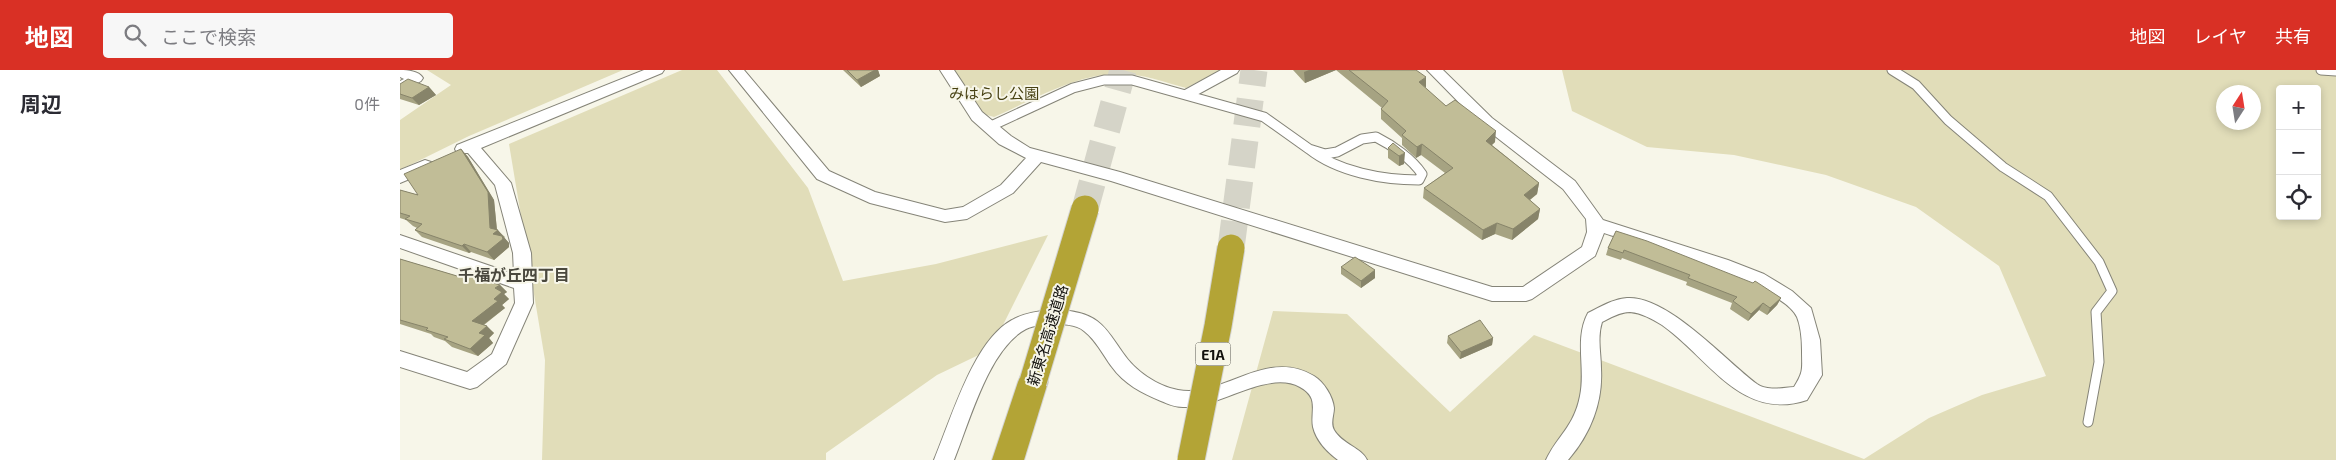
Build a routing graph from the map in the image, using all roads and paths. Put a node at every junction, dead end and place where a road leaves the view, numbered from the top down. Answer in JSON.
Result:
{"nodes":[{"id":1,"x":657,"y":70,"type":"edge"},
{"id":2,"x":736,"y":70,"type":"edge"},
{"id":3,"x":947,"y":70,"type":"edge"},
{"id":4,"x":1232,"y":70,"type":"edge"},
{"id":5,"x":1434,"y":70,"type":"edge"},
{"id":6,"x":1892,"y":70,"type":"edge"},
{"id":7,"x":2321,"y":70,"type":"edge"},
{"id":8,"x":2336,"y":71,"type":"edge"},
{"id":9,"x":400,"y":72,"type":"edge"},
{"id":10,"x":400,"y":88,"type":"edge"},
{"id":11,"x":1188,"y":94,"type":"junction"},
{"id":12,"x":991,"y":126,"type":"junction"},
{"id":13,"x":471,"y":146,"type":"junction"},
{"id":14,"x":1309,"y":149,"type":"junction"},
{"id":15,"x":453,"y":153,"type":"edge"},
{"id":16,"x":1038,"y":155,"type":"junction"},
{"id":17,"x":436,"y":161,"type":"edge"},
{"id":18,"x":400,"y":177,"type":"edge"},
{"id":19,"x":1085,"y":209,"type":"tunnel mouth"},
{"id":20,"x":1595,"y":224,"type":"junction"},
{"id":21,"x":400,"y":241,"type":"edge"},
{"id":22,"x":1231,"y":248,"type":"tunnel mouth"},
{"id":23,"x":524,"y":284,"type":"junction"},
{"id":24,"x":400,"y":359,"type":"edge"},
{"id":25,"x":2088,"y":422,"type":"dead end"},
{"id":26,"x":944,"y":460,"type":"edge"},
{"id":27,"x":1008,"y":460,"type":"edge"},
{"id":28,"x":1192,"y":460,"type":"edge"},
{"id":29,"x":1357,"y":460,"type":"edge"},
{"id":30,"x":1556,"y":460,"type":"edge"}],
"edges":[{"from":1,"to":13,"type":"street"},
{"from":2,"to":16,"type":"street"},
{"from":3,"to":12,"type":"street"},
{"from":4,"to":11,"type":"street"},
{"from":5,"to":20,"type":"street"},
{"from":6,"to":25,"type":"lane"},
{"from":7,"to":8,"type":"lane"},
{"from":9,"to":10,"type":"street"},
{"from":11,"to":12,"type":"lane"},
{"from":11,"to":14,"type":"lane"},
{"from":12,"to":16,"type":"street"},
{"from":13,"to":15,"type":"street"},
{"from":13,"to":23,"type":"street"},
{"from":14,"to":14,"type":"lane"},
{"from":16,"to":20,"type":"street"},
{"from":17,"to":18,"type":"street"},
{"from":19,"to":27,"type":"highway","name":"新東名高速道路","bridge":true},
{"from":20,"to":30,"type":"street"},
{"from":21,"to":23,"type":"street"},
{"from":22,"to":28,"type":"highway","number":"E1A","bridge":true},
{"from":23,"to":24,"type":"street"},
{"from":26,"to":29,"type":"street"}]}
